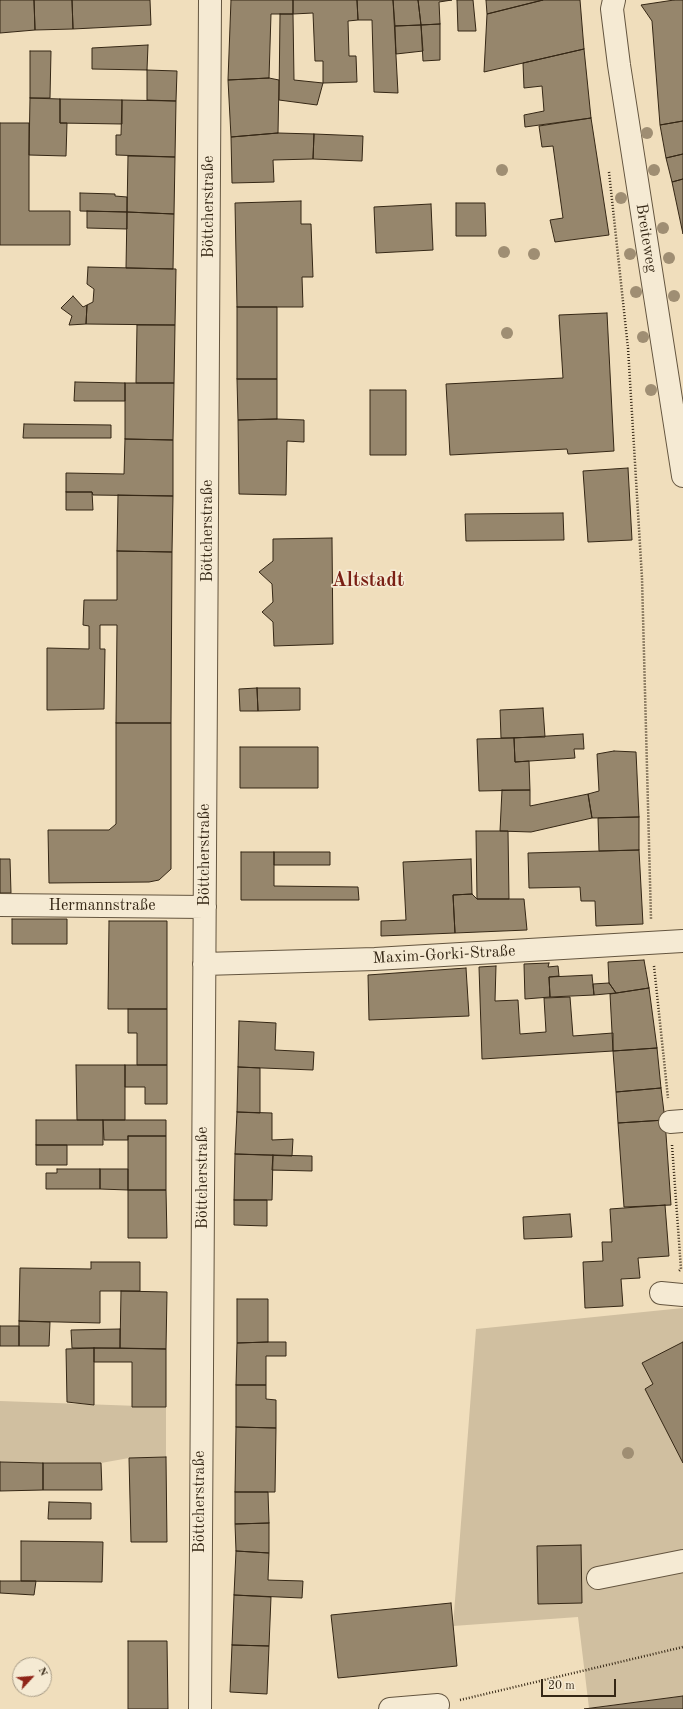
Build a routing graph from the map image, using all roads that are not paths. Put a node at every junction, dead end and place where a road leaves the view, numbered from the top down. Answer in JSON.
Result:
{"nodes":[{"id":1,"x":210,"y":0,"type":"edge"},
{"id":2,"x":614,"y":0,"type":"edge"},
{"id":3,"x":683,"y":476,"type":"edge"},
{"id":4,"x":0,"y":905,"type":"edge"},
{"id":5,"x":205,"y":907,"type":"junction"},
{"id":6,"x":683,"y":941,"type":"edge"},
{"id":7,"x":204,"y":964,"type":"junction"},
{"id":8,"x":661,"y":1293,"type":"dead end"},
{"id":9,"x":683,"y":1295,"type":"edge"},
{"id":10,"x":683,"y":1562,"type":"edge"},
{"id":11,"x":598,"y":1578,"type":"dead end"},
{"id":12,"x":438,"y":1706,"type":"road end"},
{"id":13,"x":200,"y":1709,"type":"edge"},
{"id":14,"x":390,"y":1709,"type":"edge"}],
"edges":[{"from":1,"to":5,"type":"street","name":"Böttcherstraße"},
{"from":2,"to":3,"type":"street","name":"Breiteweg"},
{"from":4,"to":5,"type":"street","name":"Hermannstraße"},
{"from":5,"to":7,"type":"street","name":"Böttcherstraße"},
{"from":6,"to":7,"type":"street","name":"Maxim-Gorki-Straße"},
{"from":7,"to":13,"type":"street","name":"Böttcherstraße"},
{"from":8,"to":9,"type":"street"},
{"from":10,"to":11,"type":"street"},
{"from":12,"to":14,"type":"street"}]}
